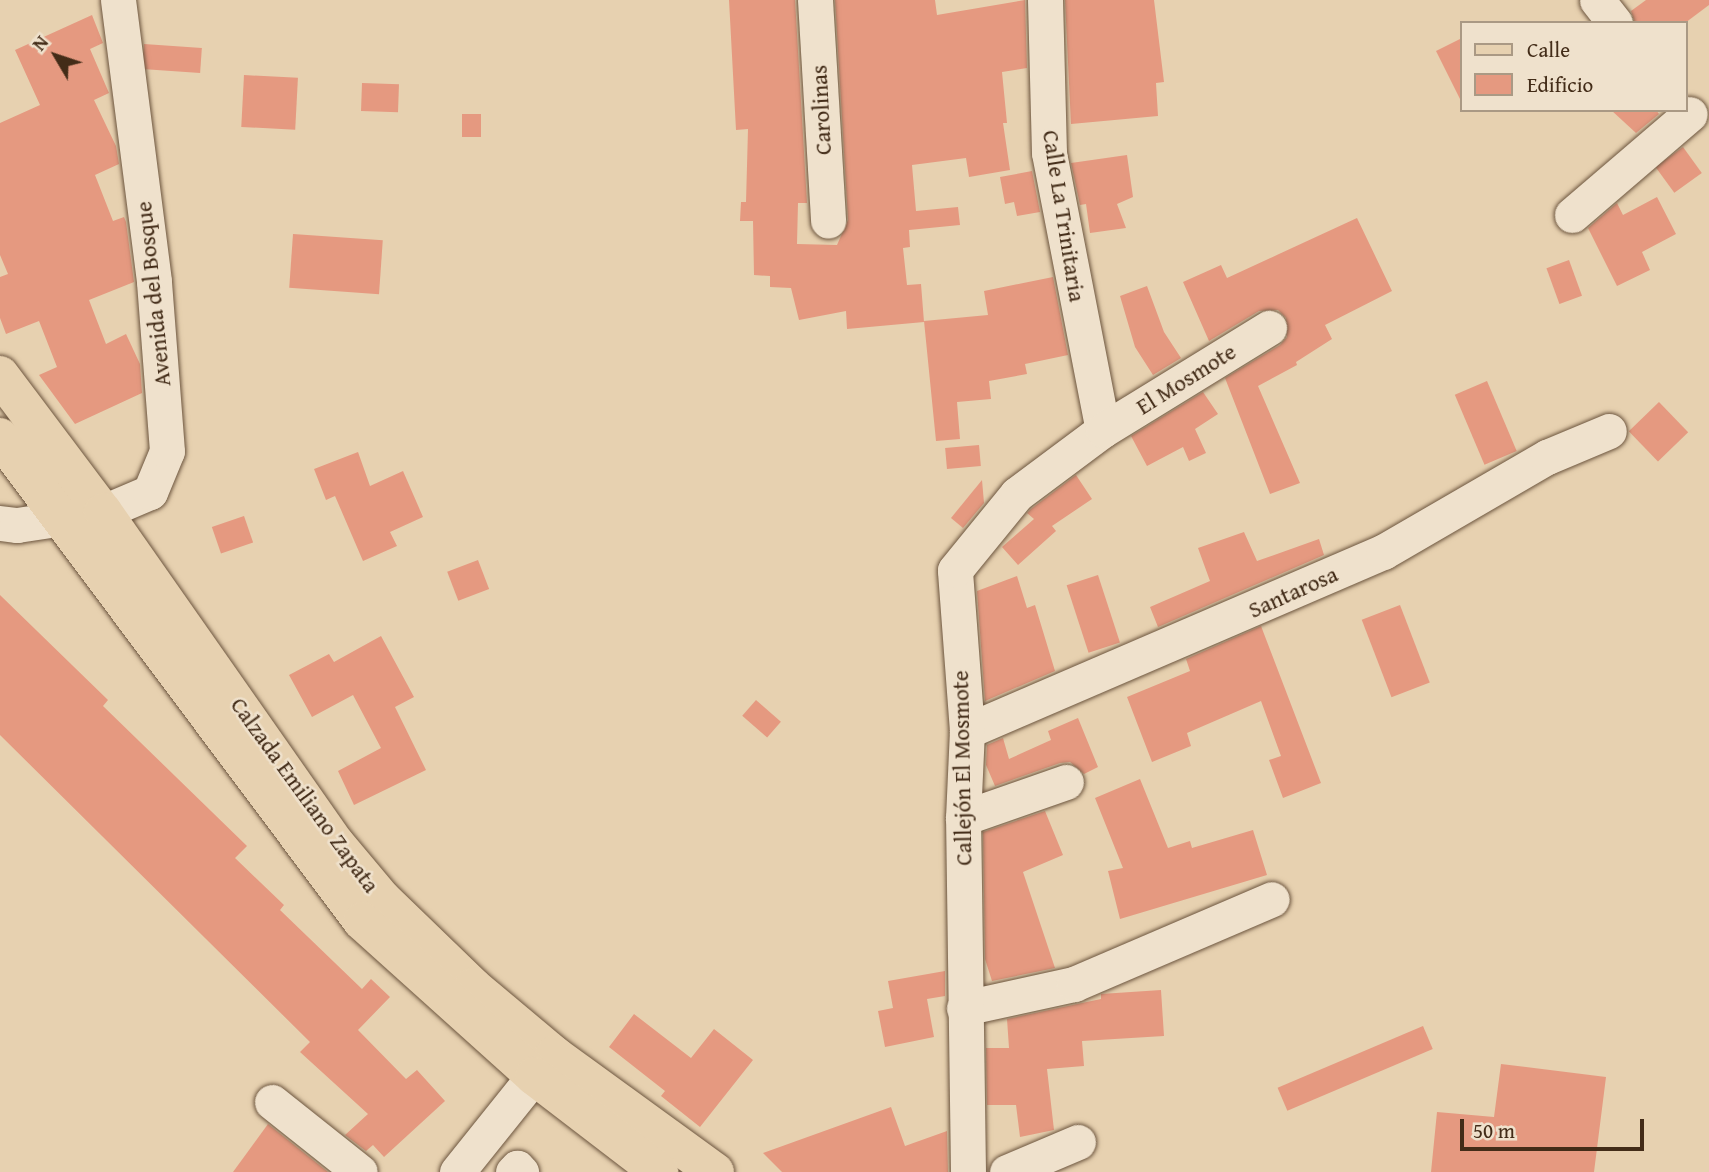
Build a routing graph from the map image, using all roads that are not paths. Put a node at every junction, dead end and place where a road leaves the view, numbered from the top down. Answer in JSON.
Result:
{"nodes":[{"id":1,"x":118,"y":0,"type":"edge"},
{"id":2,"x":815,"y":0,"type":"edge"},
{"id":3,"x":1045,"y":0,"type":"edge"},
{"id":4,"x":1597,"y":0,"type":"edge"},
{"id":5,"x":1613,"y":21,"type":"edge"},
{"id":6,"x":1695,"y":115,"type":"edge"},
{"id":7,"x":1572,"y":215,"type":"dead end"},
{"id":8,"x":828,"y":221,"type":"dead end"},
{"id":9,"x":1269,"y":328,"type":"dead end"},
{"id":10,"x":0,"y":376,"type":"edge"},
{"id":11,"x":1103,"y":430,"type":"junction"},
{"id":12,"x":1609,"y":431,"type":"dead end"},
{"id":13,"x":0,"y":437,"type":"edge"},
{"id":14,"x":103,"y":512,"type":"junction"},
{"id":15,"x":61,"y":520,"type":"junction"},
{"id":16,"x":0,"y":523,"type":"edge"},
{"id":17,"x":967,"y":731,"type":"junction"},
{"id":18,"x":1066,"y":782,"type":"dead end"},
{"id":19,"x":963,"y":818,"type":"junction"},
{"id":20,"x":1272,"y":899,"type":"dead end"},
{"id":21,"x":964,"y":1008,"type":"junction"},
{"id":22,"x":534,"y":1076,"type":"junction"},
{"id":23,"x":272,"y":1102,"type":"dead end"},
{"id":24,"x":1078,"y":1142,"type":"dead end"},
{"id":25,"x":360,"y":1172,"type":"edge"},
{"id":26,"x":457,"y":1172,"type":"edge"},
{"id":27,"x":513,"y":1172,"type":"edge"},
{"id":28,"x":521,"y":1172,"type":"edge"},
{"id":29,"x":659,"y":1172,"type":"edge"},
{"id":30,"x":715,"y":1172,"type":"edge"},
{"id":31,"x":968,"y":1172,"type":"edge"},
{"id":32,"x":1007,"y":1172,"type":"edge"}],
"edges":[{"from":1,"to":14,"type":"street","name":"Avenida del Bosque"},
{"from":2,"to":8,"type":"street","name":"Carolinas"},
{"from":3,"to":11,"type":"street","name":"Calle La Trinitaria"},
{"from":4,"to":5,"type":"street"},
{"from":6,"to":7,"type":"street"},
{"from":9,"to":11,"type":"street","name":"El Mosmote"},
{"from":10,"to":14,"type":"main road","name":"Calzada Emiliano Zapata"},
{"from":11,"to":17,"type":"street","name":"Callejón El Mosmote"},
{"from":12,"to":17,"type":"street","name":"Santarosa"},
{"from":13,"to":15,"type":"main road","name":"Calzada Emiliano Zapata"},
{"from":14,"to":15,"type":"street","name":"Avenida del Bosque"},
{"from":14,"to":30,"type":"main road","name":"Calzada Emiliano Zapata"},
{"from":15,"to":16,"type":"street","name":"Avenida del Bosque"},
{"from":15,"to":22,"type":"main road","name":"Calzada Emiliano Zapata"},
{"from":17,"to":19,"type":"street","name":"Callejón El Mosmote"},
{"from":18,"to":19,"type":"street"},
{"from":19,"to":21,"type":"street","name":"Callejón El Mosmote"},
{"from":20,"to":21,"type":"street"},
{"from":21,"to":31,"type":"street","name":"Callejón El Mosmote"},
{"from":22,"to":26,"type":"street"},
{"from":22,"to":29,"type":"main road","name":"Calzada Emiliano Zapata"},
{"from":23,"to":25,"type":"street"},
{"from":24,"to":32,"type":"street"},
{"from":27,"to":28,"type":"street"}]}
